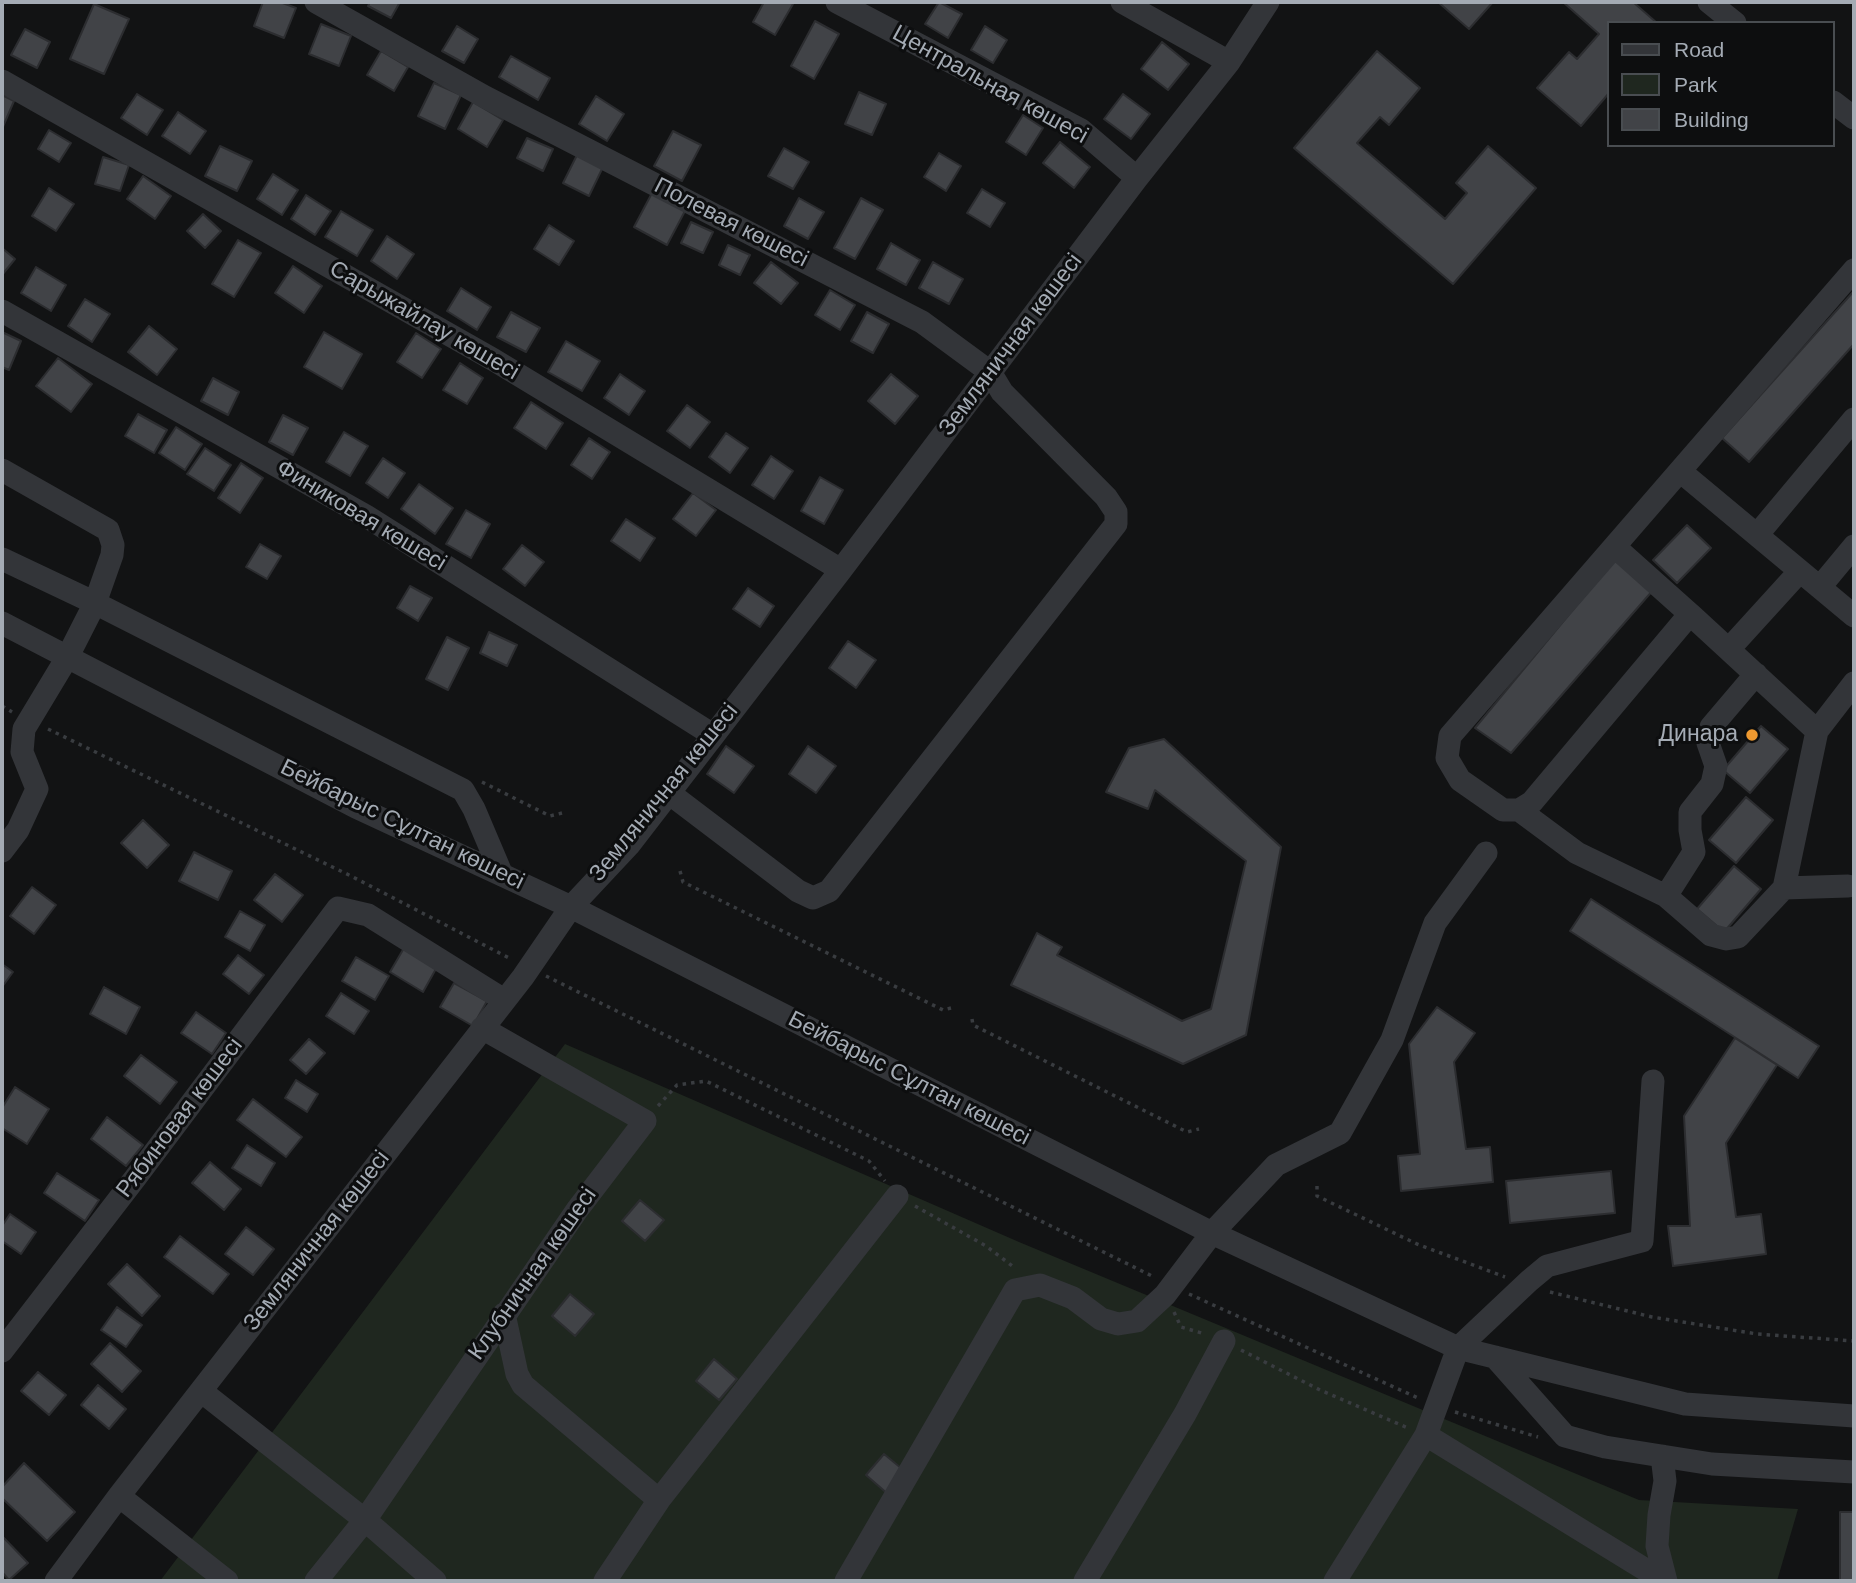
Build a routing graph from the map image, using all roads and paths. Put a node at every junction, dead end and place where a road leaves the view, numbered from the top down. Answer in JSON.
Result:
{"nodes":[{"id":1,"x":316,"y":2,"type":"edge"},
{"id":2,"x":837,"y":2,"type":"edge"},
{"id":3,"x":1122,"y":2,"type":"edge"},
{"id":4,"x":1268,"y":2,"type":"edge"},
{"id":5,"x":1709,"y":2,"type":"edge"},
{"id":6,"x":1733,"y":21,"type":"edge"},
{"id":7,"x":1229,"y":62,"type":"junction"},
{"id":8,"x":2,"y":81,"type":"edge"},
{"id":9,"x":1835,"y":104,"type":"edge"},
{"id":10,"x":1854,"y":118,"type":"edge"},
{"id":11,"x":1138,"y":178,"type":"junction"},
{"id":12,"x":1854,"y":270,"type":"edge"},
{"id":13,"x":2,"y":311,"type":"edge"},
{"id":14,"x":990,"y":372,"type":"junction"},
{"id":15,"x":1854,"y":419,"type":"edge"},
{"id":16,"x":2,"y":470,"type":"edge"},
{"id":17,"x":1680,"y":471,"type":"junction"},
{"id":18,"x":1757,"y":535,"type":"junction"},
{"id":19,"x":1854,"y":546,"type":"edge"},
{"id":20,"x":1615,"y":547,"type":"junction"},
{"id":21,"x":2,"y":559,"type":"edge"},
{"id":22,"x":841,"y":570,"type":"junction"},
{"id":23,"x":1800,"y":570,"type":"junction"},
{"id":24,"x":1819,"y":587,"type":"junction"},
{"id":25,"x":94,"y":603,"type":"junction"},
{"id":26,"x":1690,"y":614,"type":"junction"},
{"id":27,"x":1854,"y":616,"type":"edge"},
{"id":28,"x":2,"y":623,"type":"edge"},
{"id":29,"x":1730,"y":649,"type":"junction"},
{"id":30,"x":68,"y":656,"type":"junction"},
{"id":31,"x":1756,"y":674,"type":"junction"},
{"id":32,"x":1854,"y":683,"type":"edge"},
{"id":33,"x":2,"y":706,"type":"edge"},
{"id":34,"x":30,"y":720,"type":"junction"},
{"id":35,"x":1817,"y":731,"type":"junction"},
{"id":36,"x":713,"y":734,"type":"junction"},
{"id":37,"x":669,"y":793,"type":"junction"},
{"id":38,"x":1520,"y":810,"type":"junction"},
{"id":39,"x":2,"y":851,"type":"edge"},
{"id":40,"x":1486,"y":853,"type":"dead end"},
{"id":41,"x":680,"y":871,"type":"dead end"},
{"id":42,"x":502,"y":874,"type":"junction"},
{"id":43,"x":1848,"y":886,"type":"dead end"},
{"id":44,"x":1784,"y":888,"type":"junction"},
{"id":45,"x":1666,"y":896,"type":"junction"},
{"id":46,"x":571,"y":906,"type":"junction"},
{"id":47,"x":530,"y":968,"type":"junction"},
{"id":48,"x":504,"y":1000,"type":"junction"},
{"id":49,"x":951,"y":1008,"type":"dead end"},
{"id":50,"x":972,"y":1019,"type":"dead end"},
{"id":51,"x":482,"y":1028,"type":"junction"},
{"id":52,"x":1653,"y":1081,"type":"dead end"},
{"id":53,"x":645,"y":1121,"type":"junction"},
{"id":54,"x":1199,"y":1129,"type":"dead end"},
{"id":55,"x":1317,"y":1186,"type":"dead end"},
{"id":56,"x":897,"y":1196,"type":"junction"},
{"id":57,"x":1212,"y":1233,"type":"junction"},
{"id":58,"x":1511,"y":1273,"type":"dead end"},
{"id":59,"x":1040,"y":1285,"type":"junction"},
{"id":60,"x":1168,"y":1290,"type":"junction"},
{"id":61,"x":1549,"y":1291,"type":"dead end"},
{"id":62,"x":503,"y":1314,"type":"junction"},
{"id":63,"x":1224,"y":1341,"type":"junction"},
{"id":64,"x":1854,"y":1341,"type":"edge"},
{"id":65,"x":1458,"y":1348,"type":"junction"},
{"id":66,"x":2,"y":1351,"type":"edge"},
{"id":67,"x":1495,"y":1357,"type":"junction"},
{"id":68,"x":201,"y":1391,"type":"junction"},
{"id":69,"x":1436,"y":1406,"type":"junction"},
{"id":70,"x":1854,"y":1416,"type":"edge"},
{"id":71,"x":1426,"y":1435,"type":"junction"},
{"id":72,"x":1539,"y":1437,"type":"dead end"},
{"id":73,"x":1662,"y":1456,"type":"junction"},
{"id":74,"x":1854,"y":1472,"type":"edge"},
{"id":75,"x":119,"y":1496,"type":"junction"},
{"id":76,"x":659,"y":1500,"type":"junction"},
{"id":77,"x":365,"y":1520,"type":"junction"},
{"id":78,"x":56,"y":1581,"type":"edge"},
{"id":79,"x":227,"y":1581,"type":"edge"},
{"id":80,"x":316,"y":1581,"type":"edge"},
{"id":81,"x":435,"y":1581,"type":"edge"},
{"id":82,"x":605,"y":1581,"type":"edge"},
{"id":83,"x":846,"y":1581,"type":"edge"},
{"id":84,"x":1085,"y":1581,"type":"edge"},
{"id":85,"x":1335,"y":1581,"type":"edge"},
{"id":86,"x":1665,"y":1581,"type":"edge"}],
"edges":[{"from":1,"to":14,"type":"street","name":"Полевая көшесі"},
{"from":2,"to":11,"type":"street","name":"Центральная көшесі"},
{"from":3,"to":7,"type":"street"},
{"from":4,"to":7,"type":"street","name":"Земляничная көшесі"},
{"from":5,"to":6,"type":"street"},
{"from":7,"to":11,"type":"street","name":"Земляничная көшесі"},
{"from":8,"to":22,"type":"street","name":"Сарыжайлау көшесі"},
{"from":9,"to":10,"type":"street"},
{"from":11,"to":14,"type":"street","name":"Земляничная көшесі"},
{"from":12,"to":17,"type":"street"},
{"from":13,"to":36,"type":"street","name":"Финиковая көшесі"},
{"from":14,"to":22,"type":"street","name":"Земляничная көшесі"},
{"from":14,"to":37,"type":"street","name":"Полевая көшесі"},
{"from":15,"to":18,"type":"street"},
{"from":16,"to":25,"type":"street"},
{"from":17,"to":18,"type":"street"},
{"from":17,"to":20,"type":"street"},
{"from":18,"to":23,"type":"street"},
{"from":19,"to":24,"type":"street"},
{"from":20,"to":26,"type":"street"},
{"from":20,"to":38,"type":"street"},
{"from":21,"to":25,"type":"street"},
{"from":22,"to":36,"type":"street","name":"Земляничная көшесі"},
{"from":23,"to":24,"type":"street"},
{"from":23,"to":29,"type":"street"},
{"from":24,"to":27,"type":"street"},
{"from":25,"to":30,"type":"street"},
{"from":25,"to":42,"type":"street"},
{"from":26,"to":29,"type":"street"},
{"from":26,"to":38,"type":"street"},
{"from":28,"to":30,"type":"street","name":"Бейбарыс Сұлтан көшесі"},
{"from":29,"to":31,"type":"street"},
{"from":30,"to":34,"type":"street"},
{"from":30,"to":42,"type":"street","name":"Бейбарыс Сұлтан көшесі"},
{"from":31,"to":35,"type":"street"},
{"from":31,"to":45,"type":"street"},
{"from":32,"to":35,"type":"street"},
{"from":33,"to":34,"type":"path"},
{"from":34,"to":39,"type":"street"},
{"from":34,"to":47,"type":"path"},
{"from":35,"to":44,"type":"street"},
{"from":36,"to":37,"type":"street","name":"Земляничная көшесі"},
{"from":37,"to":46,"type":"street","name":"Земляничная көшесі"},
{"from":38,"to":45,"type":"street"},
{"from":40,"to":57,"type":"street"},
{"from":41,"to":49,"type":"path"},
{"from":42,"to":46,"type":"street","name":"Бейбарыс Сұлтан көшесі"},
{"from":43,"to":44,"type":"street"},
{"from":44,"to":45,"type":"street"},
{"from":46,"to":47,"type":"street","name":"Земляничная көшесі"},
{"from":46,"to":57,"type":"street","name":"Бейбарыс Сұлтан көшесі"},
{"from":47,"to":48,"type":"street","name":"Земляничная көшесі"},
{"from":47,"to":60,"type":"path"},
{"from":48,"to":51,"type":"street","name":"Земляничная көшесі"},
{"from":48,"to":66,"type":"street","name":"Рябиновая көшесі"},
{"from":50,"to":54,"type":"path"},
{"from":51,"to":53,"type":"street"},
{"from":51,"to":68,"type":"street","name":"Земляничная көшесі"},
{"from":52,"to":65,"type":"street"},
{"from":53,"to":56,"type":"path"},
{"from":53,"to":62,"type":"street","name":"Клубничная көшесі"},
{"from":55,"to":58,"type":"path"},
{"from":56,"to":59,"type":"path"},
{"from":56,"to":76,"type":"street"},
{"from":57,"to":60,"type":"street"},
{"from":57,"to":65,"type":"street","name":"Бейбарыс Сұлтан көшесі"},
{"from":59,"to":60,"type":"street"},
{"from":59,"to":83,"type":"street"},
{"from":60,"to":63,"type":"path"},
{"from":60,"to":69,"type":"path"},
{"from":61,"to":64,"type":"path"},
{"from":62,"to":76,"type":"street"},
{"from":62,"to":77,"type":"street","name":"Клубничная көшесі"},
{"from":63,"to":71,"type":"path"},
{"from":63,"to":84,"type":"street"},
{"from":65,"to":67,"type":"street","name":"Бейбарыс Сұлтан көшесі"},
{"from":65,"to":69,"type":"street"},
{"from":67,"to":70,"type":"street","name":"Бейбарыс Сұлтан көшесі"},
{"from":67,"to":73,"type":"street"},
{"from":68,"to":75,"type":"street","name":"Земляничная көшесі"},
{"from":68,"to":77,"type":"street"},
{"from":69,"to":71,"type":"street"},
{"from":69,"to":72,"type":"path"},
{"from":71,"to":85,"type":"street"},
{"from":71,"to":86,"type":"street"},
{"from":73,"to":74,"type":"street"},
{"from":73,"to":86,"type":"street"},
{"from":75,"to":78,"type":"street","name":"Земляничная көшесі"},
{"from":75,"to":79,"type":"street"},
{"from":76,"to":82,"type":"street"},
{"from":77,"to":80,"type":"street","name":"Клубничная көшесі"},
{"from":77,"to":81,"type":"street"}]}
